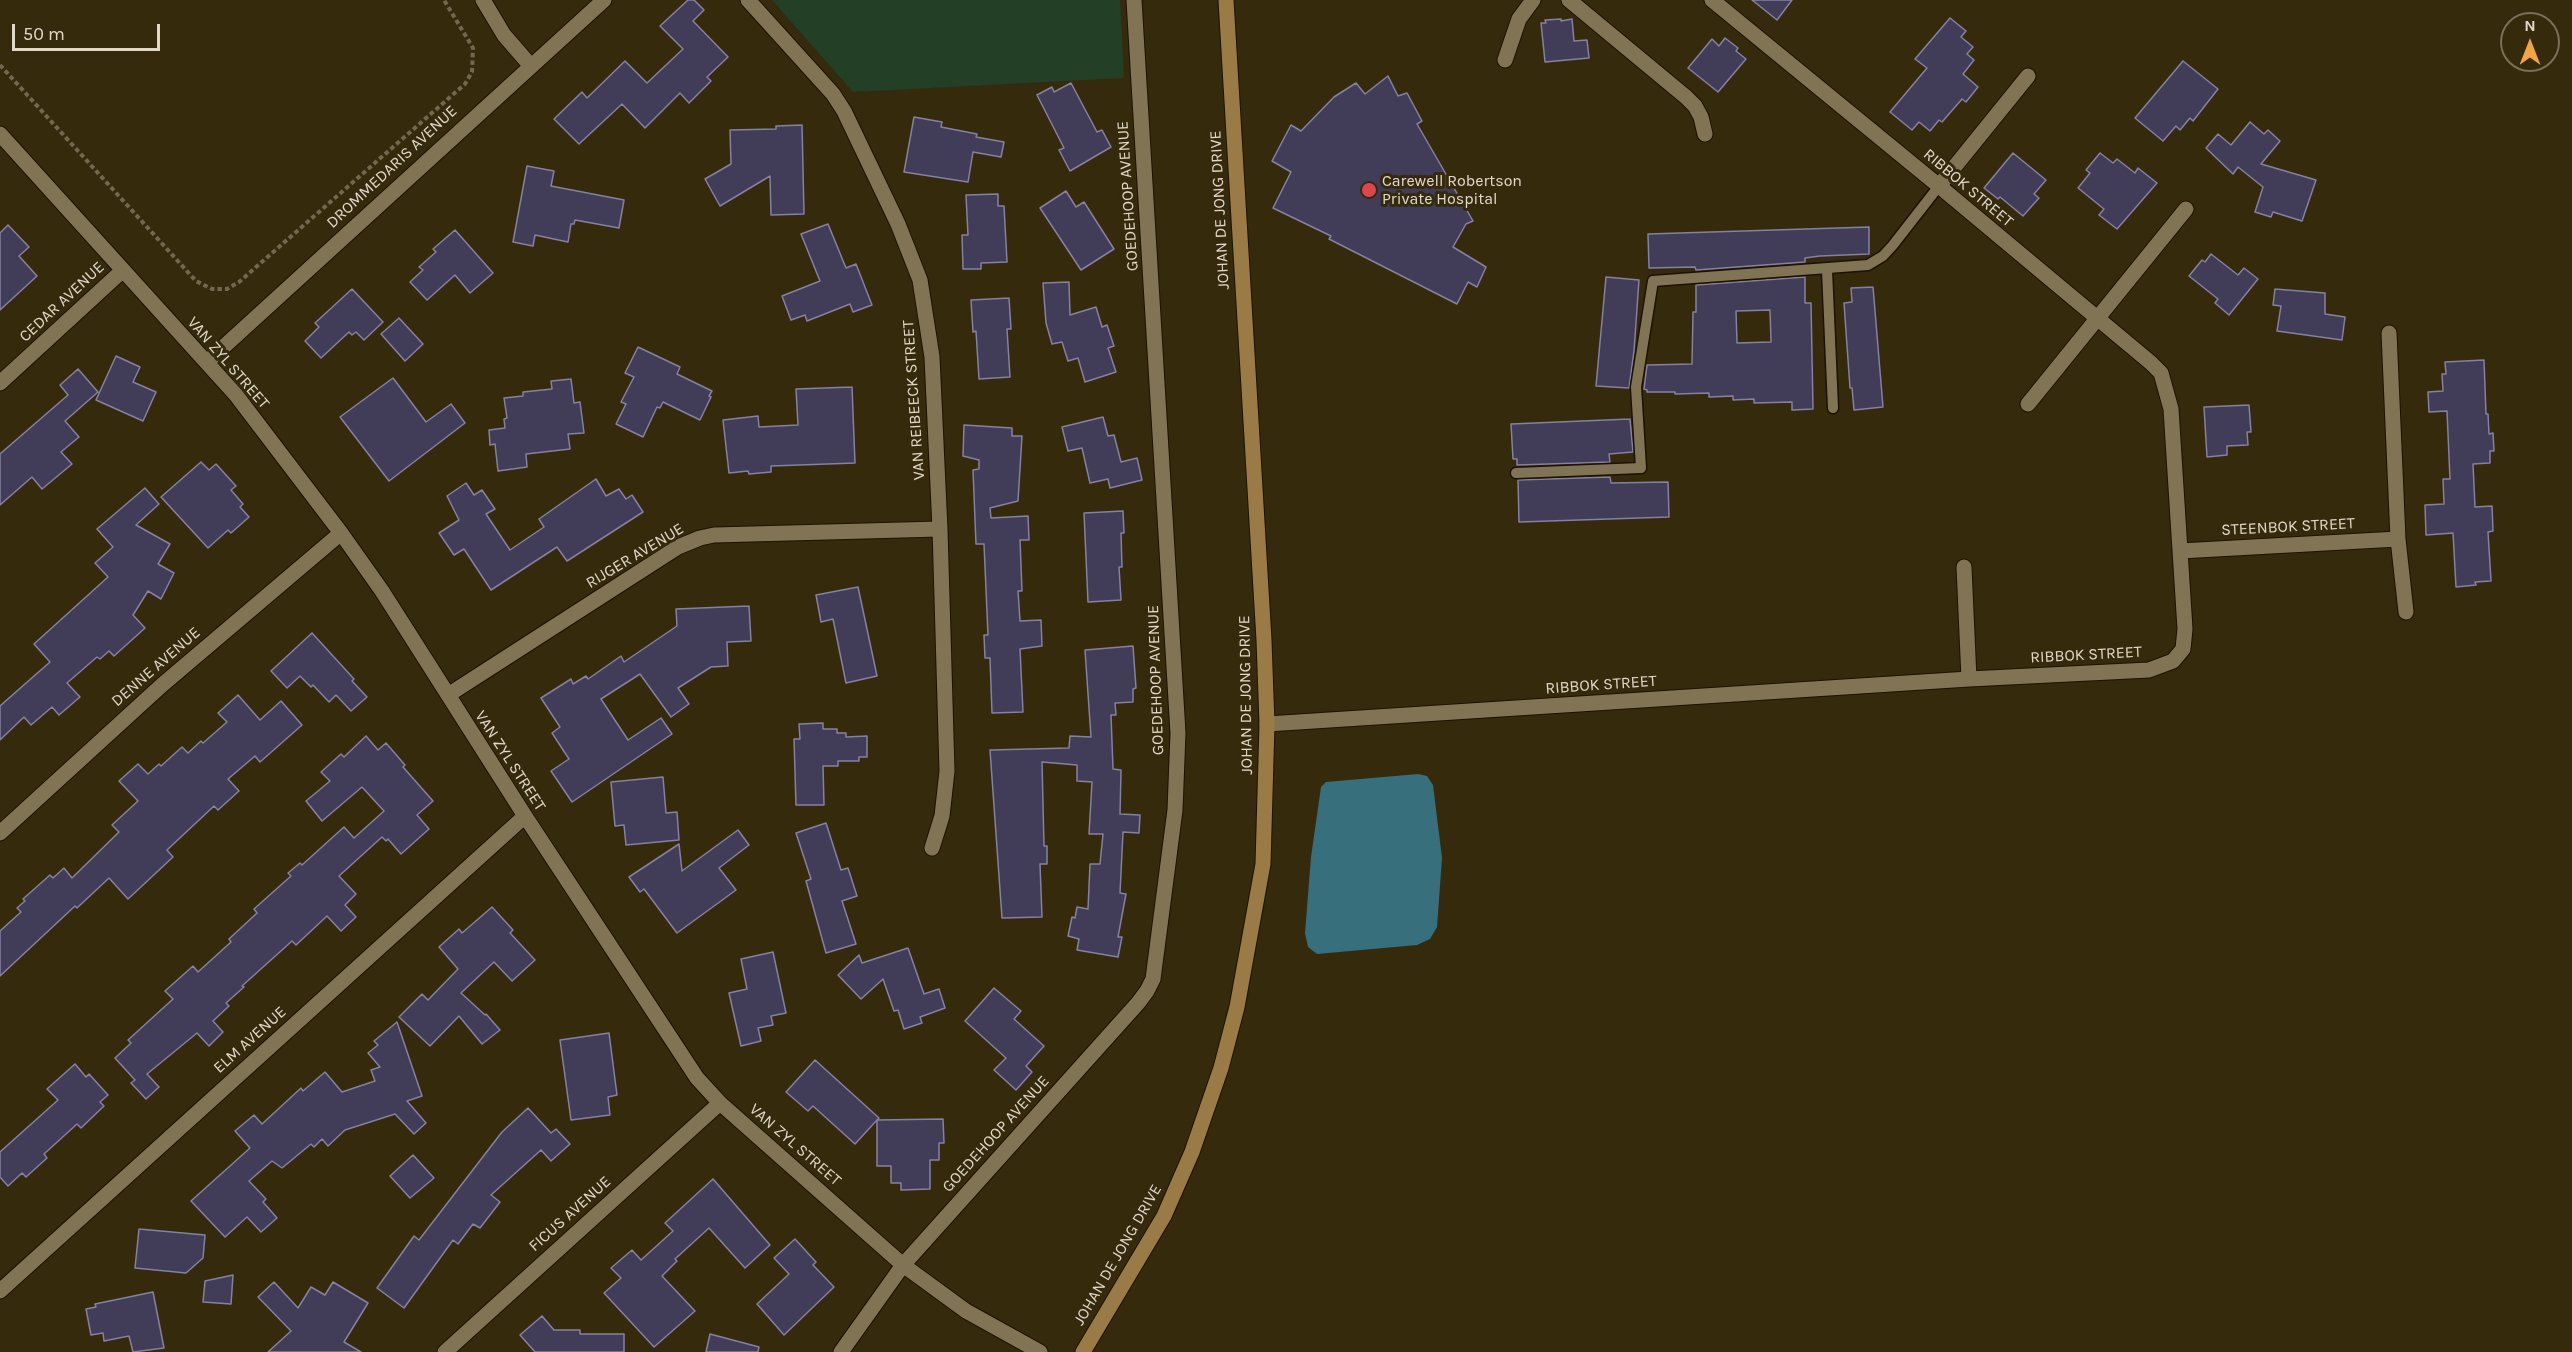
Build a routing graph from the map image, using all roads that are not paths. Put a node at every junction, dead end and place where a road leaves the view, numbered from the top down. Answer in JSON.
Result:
{"nodes":[{"id":1,"x":483,"y":0,"type":"edge"},
{"id":2,"x":604,"y":0,"type":"edge"},
{"id":3,"x":748,"y":0,"type":"edge"},
{"id":4,"x":1134,"y":0,"type":"edge"},
{"id":5,"x":1226,"y":0,"type":"edge"},
{"id":6,"x":1533,"y":0,"type":"edge"},
{"id":7,"x":1569,"y":0,"type":"edge"},
{"id":8,"x":1712,"y":0,"type":"edge"},
{"id":9,"x":1505,"y":60,"type":"dead end"},
{"id":10,"x":530,"y":65,"type":"junction"},
{"id":11,"x":2028,"y":76,"type":"dead end"},
{"id":12,"x":0,"y":134,"type":"edge"},
{"id":13,"x":1705,"y":134,"type":"dead end"},
{"id":14,"x":1940,"y":186,"type":"junction"},
{"id":15,"x":2186,"y":209,"type":"dead end"},
{"id":16,"x":1827,"y":270,"type":"junction"},
{"id":17,"x":122,"y":271,"type":"junction"},
{"id":18,"x":2096,"y":318,"type":"junction"},
{"id":19,"x":2389,"y":333,"type":"dead end"},
{"id":20,"x":207,"y":362,"type":"junction"},
{"id":21,"x":0,"y":383,"type":"edge"},
{"id":22,"x":2028,"y":404,"type":"dead end"},
{"id":23,"x":1833,"y":408,"type":"dead end"},
{"id":24,"x":1516,"y":473,"type":"dead end"},
{"id":25,"x":940,"y":529,"type":"junction"},
{"id":26,"x":341,"y":533,"type":"junction"},
{"id":27,"x":2398,"y":539,"type":"junction"},
{"id":28,"x":2181,"y":551,"type":"junction"},
{"id":29,"x":1964,"y":567,"type":"dead end"},
{"id":30,"x":2406,"y":612,"type":"dead end"},
{"id":31,"x":1969,"y":679,"type":"junction"},
{"id":32,"x":448,"y":695,"type":"junction"},
{"id":33,"x":1267,"y":724,"type":"junction"},
{"id":34,"x":525,"y":816,"type":"junction"},
{"id":35,"x":0,"y":834,"type":"edge"},
{"id":36,"x":932,"y":848,"type":"dead end"},
{"id":37,"x":720,"y":1102,"type":"junction"},
{"id":38,"x":903,"y":1265,"type":"junction"},
{"id":39,"x":0,"y":1291,"type":"edge"},
{"id":40,"x":445,"y":1352,"type":"edge"},
{"id":41,"x":841,"y":1352,"type":"edge"},
{"id":42,"x":1040,"y":1352,"type":"edge"},
{"id":43,"x":1083,"y":1352,"type":"edge"}],
"edges":[{"from":1,"to":10,"type":"street"},
{"from":2,"to":10,"type":"street","name":"DROMMEDARIS AVENUE"},
{"from":3,"to":25,"type":"street","name":"VAN REIBEECK STREET"},
{"from":4,"to":38,"type":"street","name":"GOEDEHOOP AVENUE"},
{"from":5,"to":33,"type":"street","name":"JOHAN DE JONG DRIVE"},
{"from":6,"to":9,"type":"street"},
{"from":7,"to":13,"type":"street"},
{"from":8,"to":14,"type":"street","name":"RIBBOK STREET"},
{"from":10,"to":20,"type":"street","name":"DROMMEDARIS AVENUE"},
{"from":11,"to":14,"type":"street"},
{"from":12,"to":17,"type":"street","name":"VAN ZYL STREET"},
{"from":14,"to":16,"type":"lane"},
{"from":14,"to":18,"type":"street","name":"RIBBOK STREET"},
{"from":15,"to":18,"type":"street"},
{"from":16,"to":23,"type":"lane"},
{"from":16,"to":24,"type":"lane"},
{"from":17,"to":20,"type":"street","name":"VAN ZYL STREET"},
{"from":17,"to":21,"type":"street","name":"CEDAR AVENUE"},
{"from":18,"to":22,"type":"street"},
{"from":18,"to":28,"type":"street","name":"RIBBOK STREET"},
{"from":19,"to":27,"type":"street"},
{"from":20,"to":26,"type":"street","name":"VAN ZYL STREET"},
{"from":25,"to":32,"type":"street","name":"RIJGER AVENUE"},
{"from":25,"to":36,"type":"street","name":"VAN REIBEECK STREET"},
{"from":26,"to":32,"type":"street","name":"VAN ZYL STREET"},
{"from":26,"to":35,"type":"street","name":"DENNE AVENUE"},
{"from":27,"to":28,"type":"street","name":"STEENBOK STREET"},
{"from":27,"to":30,"type":"street"},
{"from":28,"to":31,"type":"street","name":"RIBBOK STREET"},
{"from":29,"to":31,"type":"street"},
{"from":31,"to":33,"type":"street","name":"RIBBOK STREET"},
{"from":32,"to":34,"type":"street","name":"VAN ZYL STREET"},
{"from":33,"to":43,"type":"street","name":"JOHAN DE JONG DRIVE"},
{"from":34,"to":37,"type":"street","name":"VAN ZYL STREET"},
{"from":34,"to":39,"type":"street","name":"ELM AVENUE"},
{"from":37,"to":38,"type":"street","name":"VAN ZYL STREET"},
{"from":37,"to":40,"type":"street","name":"FICUS AVENUE"},
{"from":38,"to":41,"type":"street","name":"GOEDEHOOP AVENUE"},
{"from":38,"to":42,"type":"street","name":"VAN ZYL STREET"}]}
